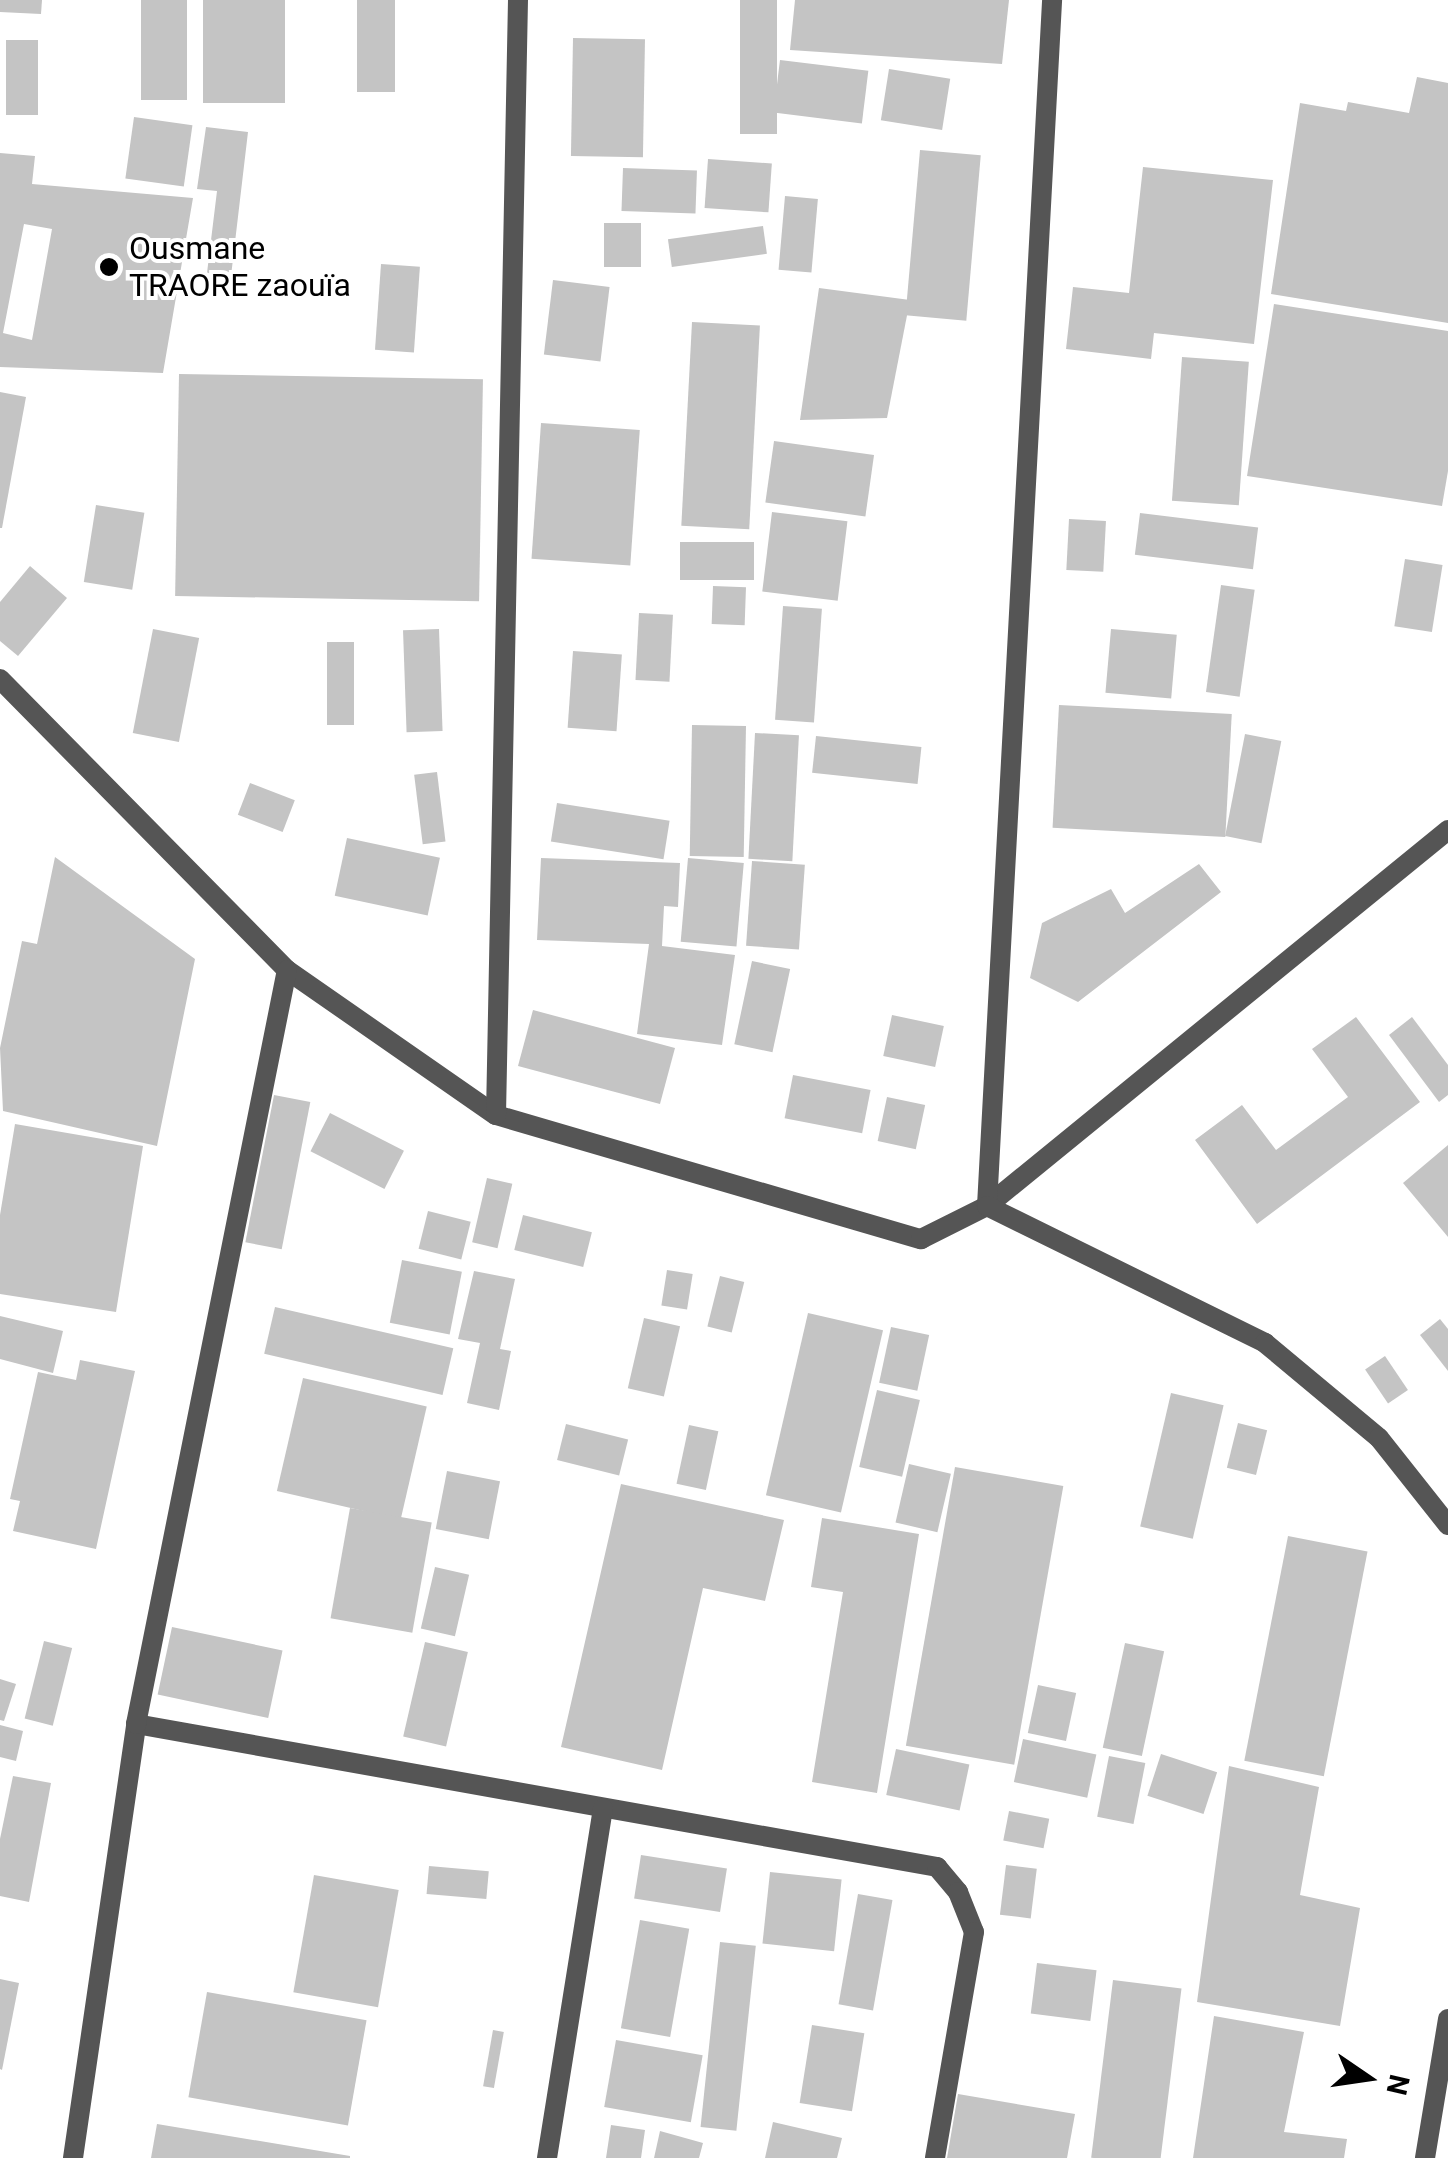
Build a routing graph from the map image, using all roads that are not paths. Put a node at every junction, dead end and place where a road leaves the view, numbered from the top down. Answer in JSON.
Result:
{"nodes":[{"id":1,"x":518,"y":0,"type":"edge"},
{"id":2,"x":1052,"y":0,"type":"edge"},
{"id":3,"x":0,"y":680,"type":"edge"},
{"id":4,"x":1448,"y":830,"type":"edge"},
{"id":5,"x":287,"y":970,"type":"junction"},
{"id":6,"x":496,"y":1115,"type":"junction"},
{"id":7,"x":987,"y":1206,"type":"junction"},
{"id":8,"x":1448,"y":1525,"type":"edge"},
{"id":9,"x":136,"y":1724,"type":"junction"},
{"id":10,"x":603,"y":1808,"type":"junction"},
{"id":11,"x":1448,"y":2019,"type":"edge"},
{"id":12,"x":73,"y":2158,"type":"edge"},
{"id":13,"x":547,"y":2158,"type":"edge"},
{"id":14,"x":935,"y":2158,"type":"edge"},
{"id":15,"x":1425,"y":2158,"type":"edge"}],
"edges":[{"from":1,"to":6,"type":"street"},
{"from":2,"to":7,"type":"street"},
{"from":3,"to":5,"type":"street"},
{"from":4,"to":7,"type":"street"},
{"from":5,"to":6,"type":"street"},
{"from":5,"to":9,"type":"street"},
{"from":6,"to":7,"type":"street"},
{"from":7,"to":8,"type":"street"},
{"from":9,"to":10,"type":"street"},
{"from":9,"to":12,"type":"street"},
{"from":10,"to":13,"type":"street"},
{"from":10,"to":14,"type":"street"},
{"from":11,"to":15,"type":"street"}]}
